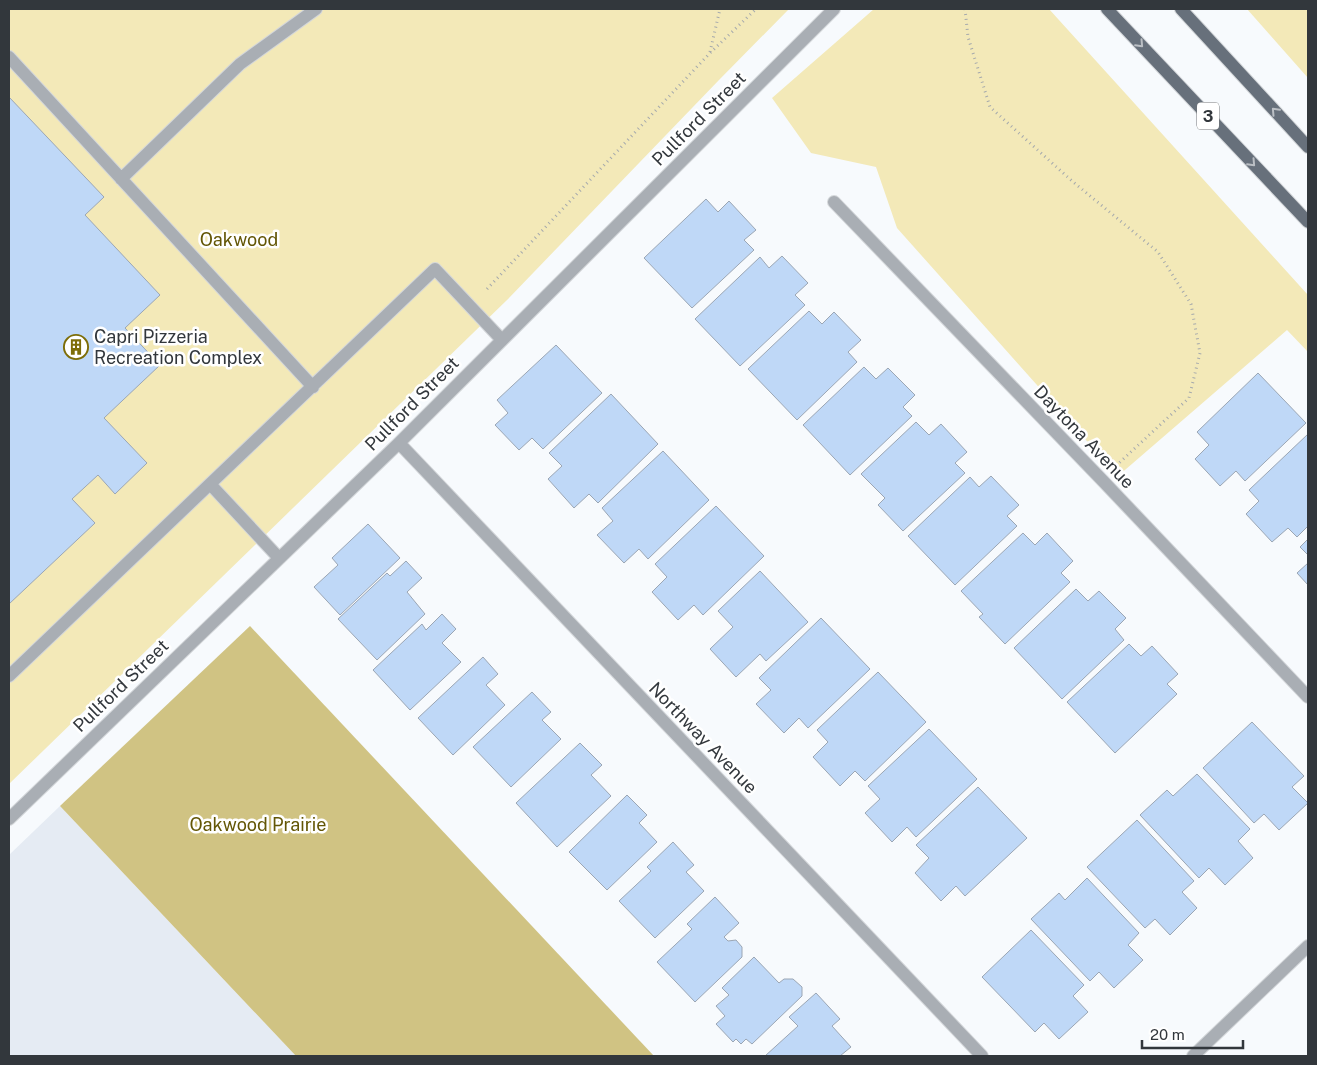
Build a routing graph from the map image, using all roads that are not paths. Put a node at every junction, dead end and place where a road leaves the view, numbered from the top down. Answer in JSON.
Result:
{"nodes":[{"id":1,"x":316,"y":9,"type":"edge"},
{"id":2,"x":834,"y":9,"type":"edge"},
{"id":3,"x":1107,"y":9,"type":"edge"},
{"id":4,"x":1181,"y":9,"type":"edge"},
{"id":5,"x":9,"y":57,"type":"edge"},
{"id":6,"x":1308,"y":147,"type":"edge"},
{"id":7,"x":121,"y":179,"type":"junction"},
{"id":8,"x":834,"y":202,"type":"dead end"},
{"id":9,"x":1308,"y":222,"type":"edge"},
{"id":10,"x":502,"y":340,"type":"junction"},
{"id":11,"x":312,"y":386,"type":"junction"},
{"id":12,"x":399,"y":443,"type":"junction"},
{"id":13,"x":210,"y":484,"type":"junction"},
{"id":14,"x":279,"y":558,"type":"junction"},
{"id":15,"x":9,"y":676,"type":"edge"},
{"id":16,"x":1308,"y":697,"type":"edge"},
{"id":17,"x":9,"y":819,"type":"edge"},
{"id":18,"x":1308,"y":946,"type":"edge"},
{"id":19,"x":982,"y":1056,"type":"edge"},
{"id":20,"x":1193,"y":1056,"type":"edge"}],
"edges":[{"from":1,"to":7,"type":"street"},
{"from":2,"to":10,"type":"street","name":"Pullford Street"},
{"from":3,"to":9,"type":"main road","number":"3","one_way":true},
{"from":6,"to":4,"type":"main road","one_way":true},
{"from":5,"to":7,"type":"street"},
{"from":7,"to":11,"type":"street"},
{"from":8,"to":16,"type":"street","name":"Daytona Avenue"},
{"from":10,"to":11,"type":"street"},
{"from":10,"to":12,"type":"street","name":"Pullford Street"},
{"from":11,"to":13,"type":"street"},
{"from":12,"to":14,"type":"street","name":"Pullford Street"},
{"from":12,"to":19,"type":"street","name":"Northway Avenue"},
{"from":13,"to":14,"type":"street"},
{"from":13,"to":15,"type":"street"},
{"from":14,"to":17,"type":"street","name":"Pullford Street"},
{"from":18,"to":20,"type":"street"}]}
